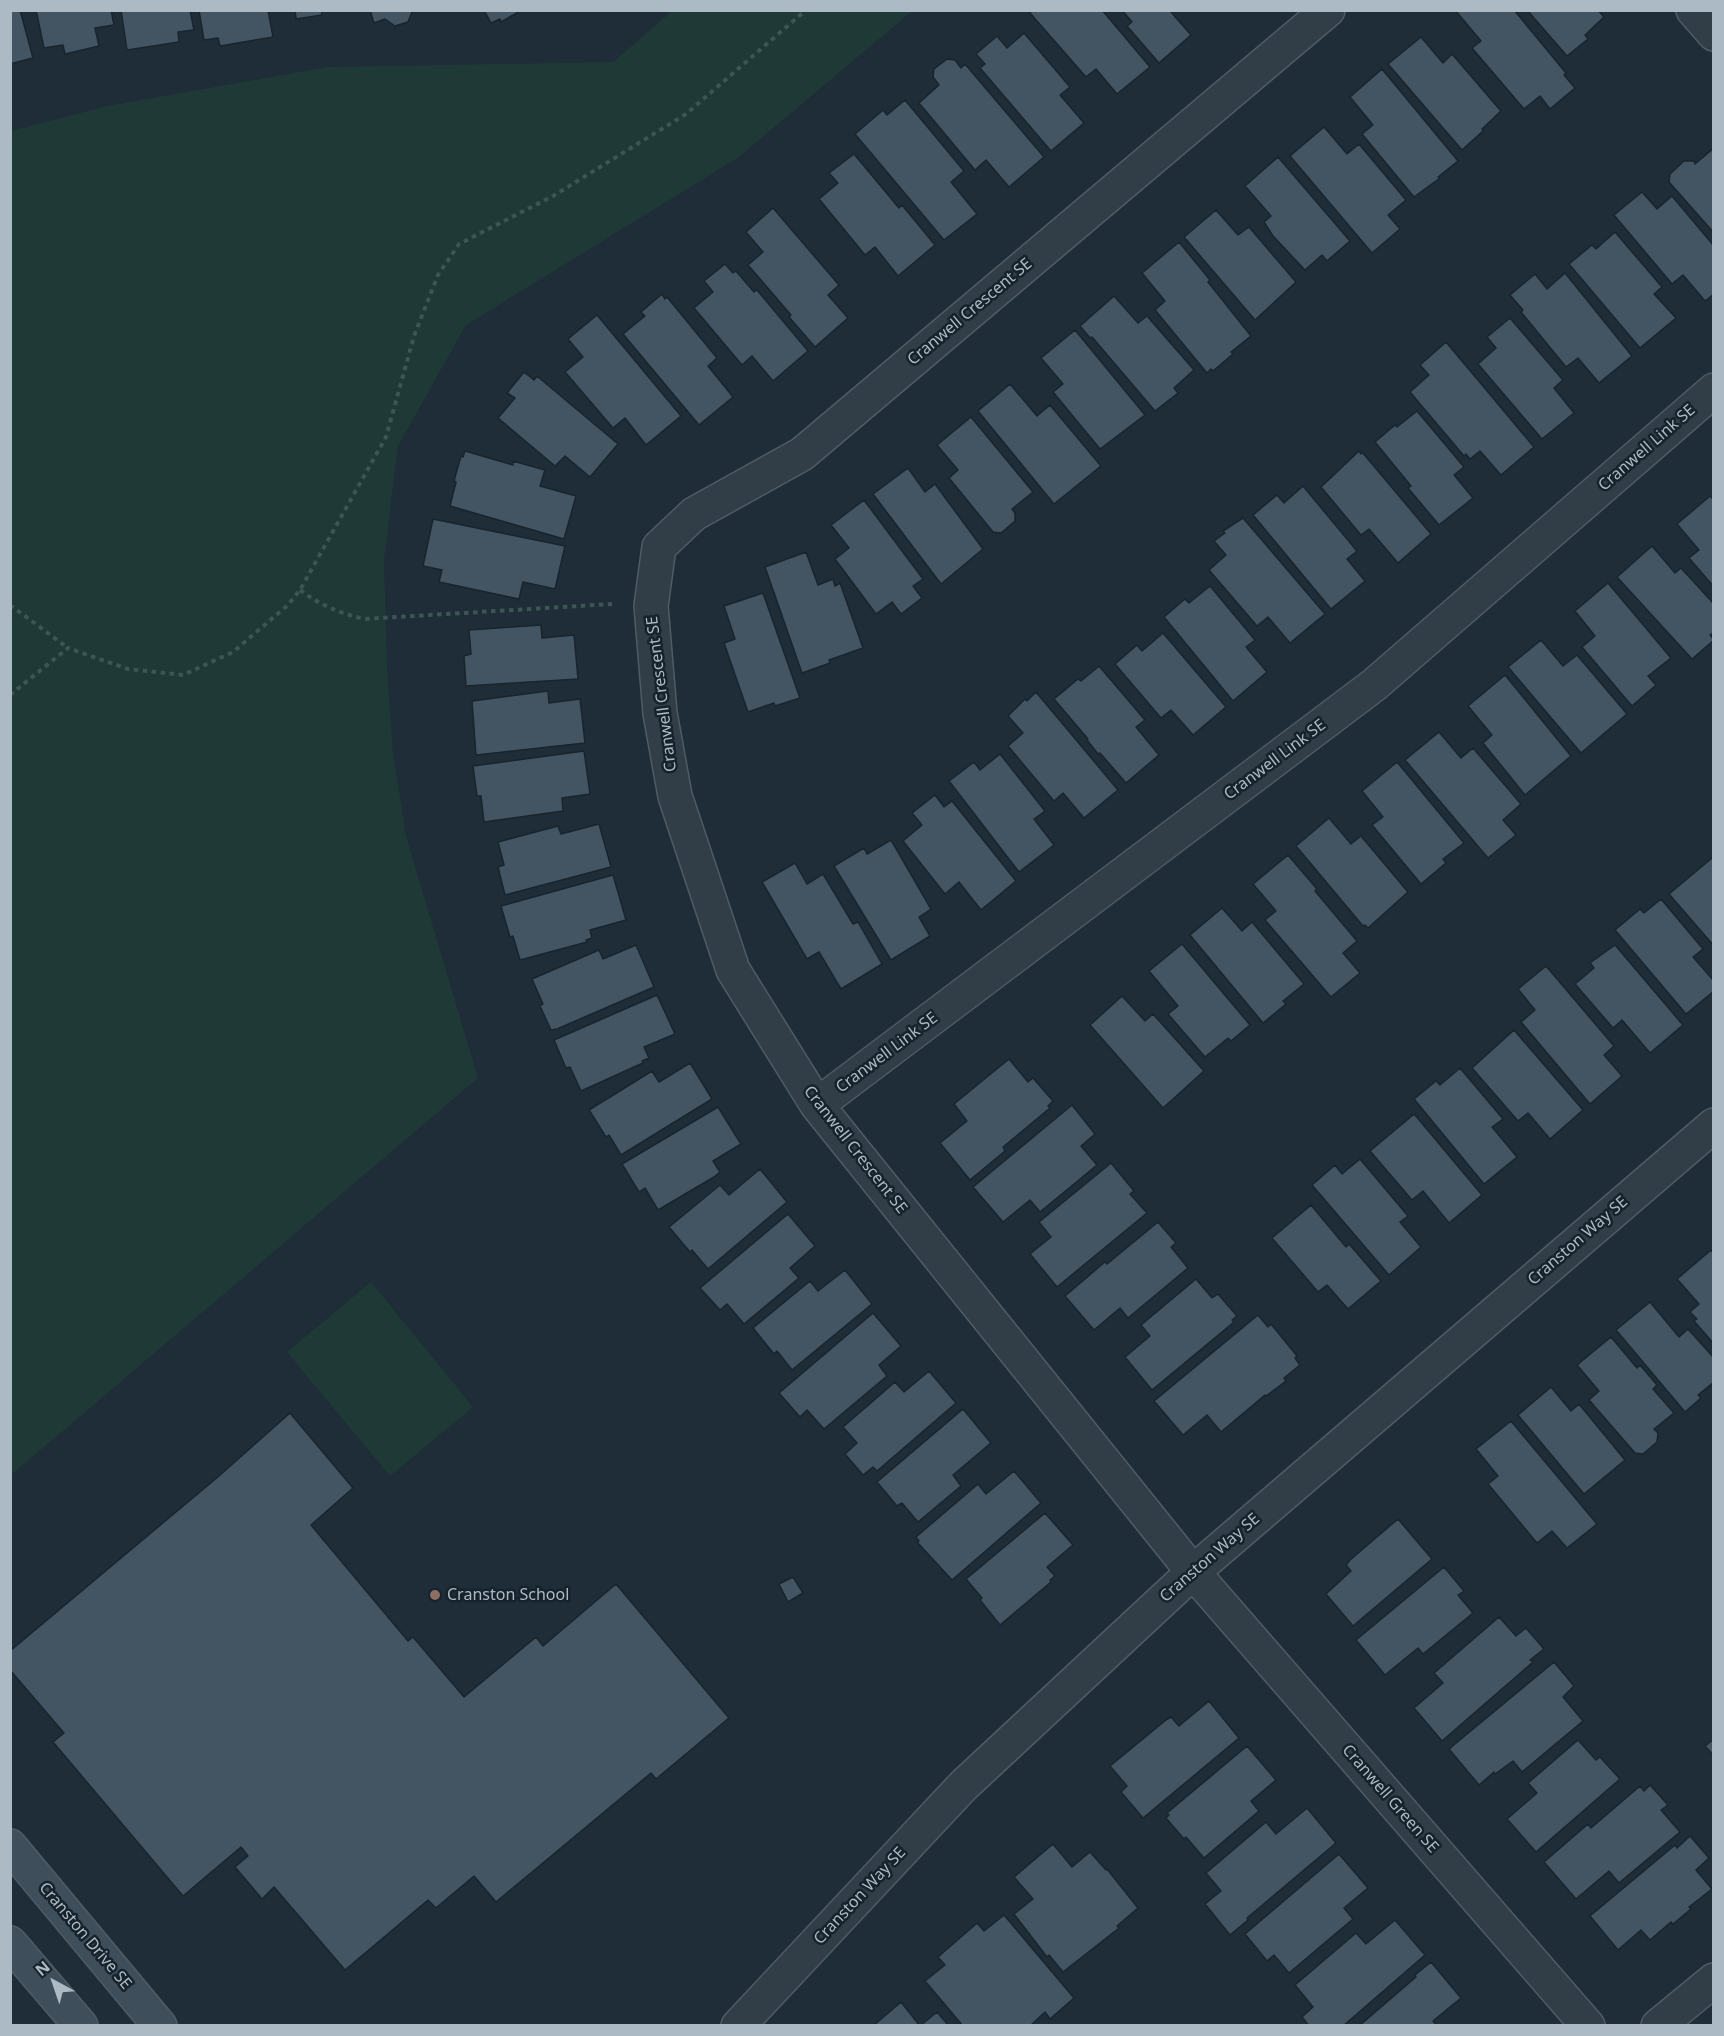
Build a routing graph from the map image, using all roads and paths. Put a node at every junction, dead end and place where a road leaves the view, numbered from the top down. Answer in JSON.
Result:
{"nodes":[{"id":1,"x":806,"y":10,"type":"edge"},
{"id":2,"x":1328,"y":10,"type":"edge"},
{"id":3,"x":1694,"y":10,"type":"edge"},
{"id":4,"x":1713,"y":34,"type":"edge"},
{"id":5,"x":1713,"y":390,"type":"edge"},
{"id":6,"x":300,"y":590,"type":"junction"},
{"id":7,"x":10,"y":605,"type":"edge"},
{"id":8,"x":651,"y":606,"type":"junction"},
{"id":9,"x":69,"y":648,"type":"junction"},
{"id":10,"x":10,"y":695,"type":"edge"},
{"id":11,"x":817,"y":1106,"type":"junction"},
{"id":12,"x":1713,"y":1125,"type":"edge"},
{"id":13,"x":1193,"y":1572,"type":"junction"},
{"id":14,"x":10,"y":1846,"type":"edge"},
{"id":15,"x":10,"y":1943,"type":"edge"},
{"id":16,"x":1713,"y":1980,"type":"edge"},
{"id":17,"x":81,"y":2025,"type":"edge"},
{"id":18,"x":160,"y":2025,"type":"edge"},
{"id":19,"x":738,"y":2025,"type":"edge"},
{"id":20,"x":1588,"y":2025,"type":"edge"},
{"id":21,"x":1658,"y":2025,"type":"edge"}],
"edges":[{"from":1,"to":6,"type":"path"},
{"from":2,"to":8,"type":"street","name":"Cranwell Crescent SE"},
{"from":3,"to":4,"type":"street"},
{"from":5,"to":11,"type":"street","name":"Cranwell Link SE"},
{"from":6,"to":8,"type":"path"},
{"from":6,"to":9,"type":"path"},
{"from":7,"to":9,"type":"path"},
{"from":8,"to":11,"type":"street","name":"Cranwell Crescent SE"},
{"from":9,"to":10,"type":"path"},
{"from":11,"to":13,"type":"street","name":"Cranwell Crescent SE"},
{"from":12,"to":13,"type":"street","name":"Cranston Way SE"},
{"from":13,"to":19,"type":"street","name":"Cranston Way SE"},
{"from":13,"to":20,"type":"street","name":"Cranwell Green SE"},
{"from":14,"to":18,"type":"street","name":"Cranston Drive SE"},
{"from":15,"to":17,"type":"street"},
{"from":16,"to":21,"type":"street"}]}
